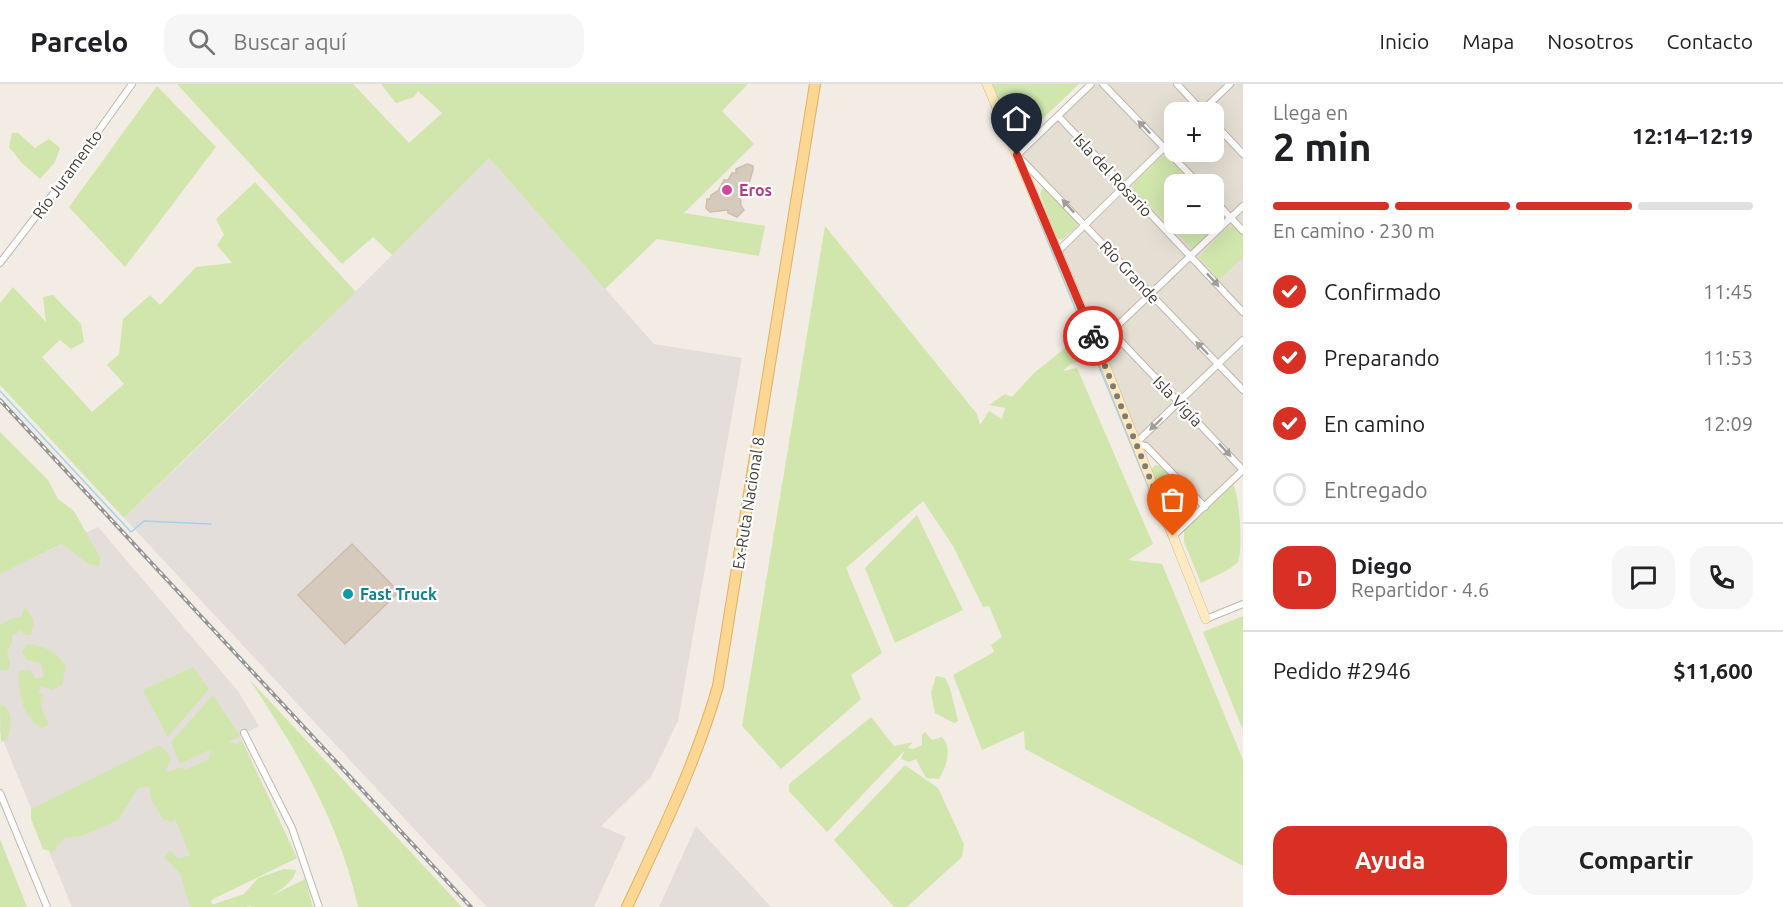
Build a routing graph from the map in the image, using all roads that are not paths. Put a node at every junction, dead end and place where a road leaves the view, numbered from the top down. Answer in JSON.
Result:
{"nodes":[{"id":1,"x":132,"y":84,"type":"edge"},
{"id":2,"x":815,"y":84,"type":"edge"},
{"id":3,"x":987,"y":84,"type":"edge"},
{"id":4,"x":1090,"y":84,"type":"edge"},
{"id":5,"x":1103,"y":84,"type":"edge"},
{"id":6,"x":1177,"y":84,"type":"edge"},
{"id":7,"x":1230,"y":84,"type":"edge"},
{"id":8,"x":1193,"y":102,"type":"edge"},
{"id":9,"x":1212,"y":102,"type":"edge"},
{"id":10,"x":1058,"y":116,"type":"junction"},
{"id":11,"x":1224,"y":134,"type":"edge"},
{"id":12,"x":1164,"y":148,"type":"joint"},
{"id":13,"x":1243,"y":154,"type":"edge"},
{"id":14,"x":1017,"y":155,"type":"junction"},
{"id":15,"x":1178,"y":162,"type":"edge"},
{"id":16,"x":1189,"y":174,"type":"edge"},
{"id":17,"x":1124,"y":187,"type":"junction"},
{"id":18,"x":1243,"y":206,"type":"edge"},
{"id":19,"x":1224,"y":211,"type":"edge"},
{"id":20,"x":1230,"y":218,"type":"junction"},
{"id":21,"x":1085,"y":224,"type":"junction"},
{"id":22,"x":1243,"y":231,"type":"edge"},
{"id":23,"x":1057,"y":252,"type":"junction"},
{"id":24,"x":1191,"y":256,"type":"junction"},
{"id":25,"x":0,"y":263,"type":"edge"},
{"id":26,"x":1151,"y":294,"type":"junction"},
{"id":27,"x":1243,"y":312,"type":"edge"},
{"id":28,"x":1112,"y":332,"type":"junction"},
{"id":29,"x":1243,"y":340,"type":"edge"},
{"id":30,"x":1097,"y":345,"type":"junction"},
{"id":31,"x":1218,"y":364,"type":"junction"},
{"id":32,"x":1243,"y":390,"type":"edge"},
{"id":33,"x":1179,"y":402,"type":"junction"},
{"id":34,"x":1135,"y":444,"type":"junction"},
{"id":35,"x":1243,"y":470,"type":"edge"},
{"id":36,"x":1205,"y":507,"type":"junction"},
{"id":37,"x":1173,"y":536,"type":"junction"},
{"id":38,"x":1243,"y":604,"type":"edge"},
{"id":39,"x":1206,"y":619,"type":"joint"},
{"id":40,"x":244,"y":733,"type":"dead end"},
{"id":41,"x":0,"y":792,"type":"edge"},
{"id":42,"x":46,"y":907,"type":"edge"},
{"id":43,"x":320,"y":907,"type":"edge"},
{"id":44,"x":627,"y":907,"type":"edge"}],
"edges":[{"from":1,"to":25,"type":"street","name":"Río Juramento"},
{"from":2,"to":44,"type":"main road","name":"Ex-Ruta Nacional 8"},
{"from":3,"to":14,"type":"street"},
{"from":4,"to":10,"type":"street"},
{"from":12,"to":5,"type":"street","one_way":true},
{"from":6,"to":8,"type":"street"},
{"from":7,"to":9,"type":"street"},
{"from":10,"to":14,"type":"street"},
{"from":10,"to":17,"type":"street","name":"Isla del Rosario"},
{"from":11,"to":13,"type":"street"},
{"from":12,"to":17,"type":"street"},
{"from":21,"to":14,"type":"street","name":"Río Grande","one_way":true},
{"from":14,"to":23,"type":"street"},
{"from":15,"to":16,"type":"street"},
{"from":17,"to":21,"type":"street"},
{"from":17,"to":24,"type":"street","name":"Isla del Rosario"},
{"from":18,"to":20,"type":"street"},
{"from":19,"to":20,"type":"street"},
{"from":20,"to":22,"type":"street"},
{"from":20,"to":24,"type":"street"},
{"from":21,"to":23,"type":"street"},
{"from":21,"to":26,"type":"street","name":"Río Grande"},
{"from":23,"to":30,"type":"street"},
{"from":24,"to":26,"type":"street"},
{"from":24,"to":27,"type":"street","name":"Isla del Rosario","one_way":true},
{"from":26,"to":28,"type":"street"},
{"from":31,"to":26,"type":"street","name":"Río Grande","one_way":true},
{"from":28,"to":30,"type":"street"},
{"from":28,"to":33,"type":"street","name":"Isla Vigía"},
{"from":29,"to":31,"type":"street"},
{"from":30,"to":34,"type":"street"},
{"from":31,"to":32,"type":"street","name":"Río Grande"},
{"from":31,"to":33,"type":"street"},
{"from":33,"to":34,"type":"street","one_way":true},
{"from":33,"to":35,"type":"street","name":"Isla Vigía","one_way":true},
{"from":34,"to":36,"type":"street"},
{"from":34,"to":37,"type":"street"},
{"from":35,"to":36,"type":"street"},
{"from":36,"to":37,"type":"street"},
{"from":37,"to":39,"type":"street"},
{"from":38,"to":39,"type":"street"},
{"from":40,"to":43,"type":"street"},
{"from":41,"to":42,"type":"street"}]}
